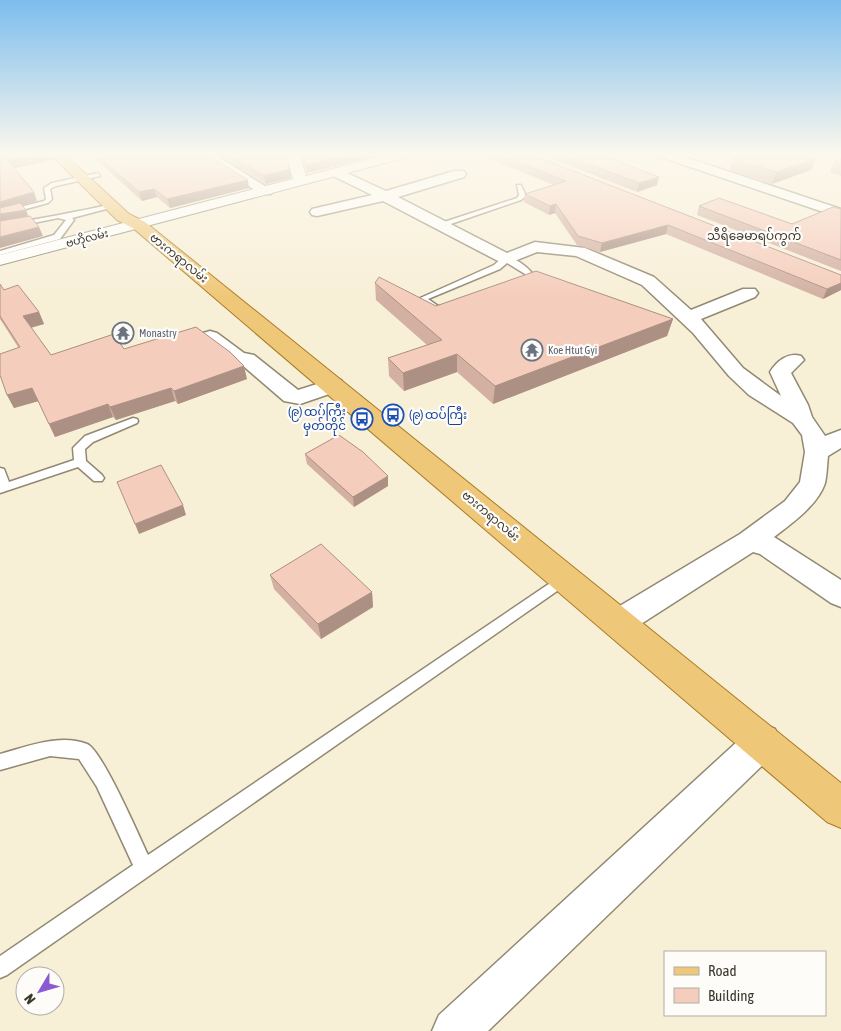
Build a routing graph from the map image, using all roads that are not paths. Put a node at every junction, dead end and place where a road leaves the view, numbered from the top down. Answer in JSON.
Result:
{"nodes":[{"id":1,"x":47,"y":201,"type":"edge"},
{"id":2,"x":106,"y":201,"type":"edge"},
{"id":3,"x":115,"y":201,"type":"edge"},
{"id":4,"x":214,"y":201,"type":"edge"},
{"id":5,"x":363,"y":201,"type":"edge"},
{"id":6,"x":395,"y":201,"type":"edge"},
{"id":7,"x":512,"y":201,"type":"edge"},
{"id":8,"x":803,"y":201,"type":"edge"},
{"id":9,"x":316,"y":212,"type":"dead end"},
{"id":10,"x":0,"y":214,"type":"edge"},
{"id":11,"x":841,"y":214,"type":"edge"},
{"id":12,"x":137,"y":216,"type":"junction"},
{"id":13,"x":68,"y":217,"type":"junction"},
{"id":14,"x":442,"y":224,"type":"junction"},
{"id":15,"x":0,"y":228,"type":"edge"},
{"id":16,"x":0,"y":253,"type":"edge"},
{"id":17,"x":506,"y":259,"type":"junction"},
{"id":18,"x":0,"y":260,"type":"edge"},
{"id":19,"x":749,"y":293,"type":"dead end"},
{"id":20,"x":688,"y":318,"type":"junction"},
{"id":21,"x":210,"y":337,"type":"edge"},
{"id":22,"x":794,"y":360,"type":"dead end"},
{"id":23,"x":333,"y":385,"type":"junction"},
{"id":24,"x":800,"y":418,"type":"junction"},
{"id":25,"x":134,"y":421,"type":"dead end"},
{"id":26,"x":841,"y":436,"type":"edge"},
{"id":27,"x":817,"y":452,"type":"junction"},
{"id":28,"x":80,"y":462,"type":"junction"},
{"id":29,"x":0,"y":472,"type":"edge"},
{"id":30,"x":98,"y":478,"type":"dead end"},
{"id":31,"x":2,"y":488,"type":"edge"},
{"id":32,"x":750,"y":541,"type":"junction"},
{"id":33,"x":565,"y":578,"type":"junction"},
{"id":34,"x":841,"y":596,"type":"edge"},
{"id":35,"x":619,"y":622,"type":"junction"},
{"id":36,"x":763,"y":741,"type":"junction"},
{"id":37,"x":0,"y":762,"type":"edge"},
{"id":38,"x":841,"y":808,"type":"edge"},
{"id":39,"x":144,"y":868,"type":"junction"},
{"id":40,"x":0,"y":968,"type":"edge"},
{"id":41,"x":455,"y":1031,"type":"edge"}],
"edges":[{"from":1,"to":10,"type":"lane"},
{"from":2,"to":13,"type":"lane"},
{"from":3,"to":12,"type":"main road","name":"ဗားကရာလမ်း"},
{"from":4,"to":12,"type":"main road","name":"ဗဟိုလမ်း"},
{"from":5,"to":9,"type":"street"},
{"from":6,"to":14,"type":"street"},
{"from":7,"to":14,"type":"lane"},
{"from":8,"to":11,"type":"street"},
{"from":12,"to":18,"type":"main road","name":"ဗဟိုလမ်း"},
{"from":12,"to":23,"type":"main road","name":"ဗားကရာလမ်း"},
{"from":13,"to":15,"type":"lane"},
{"from":13,"to":16,"type":"lane"},
{"from":14,"to":17,"type":"street"},
{"from":17,"to":17,"type":"lane"},
{"from":17,"to":20,"type":"street"},
{"from":19,"to":20,"type":"street"},
{"from":20,"to":24,"type":"street"},
{"from":21,"to":23,"type":"street"},
{"from":22,"to":24,"type":"street"},
{"from":23,"to":33,"type":"main road","name":"ဗားကရာလမ်း"},
{"from":24,"to":27,"type":"street"},
{"from":25,"to":28,"type":"lane"},
{"from":26,"to":27,"type":"street"},
{"from":27,"to":32,"type":"street"},
{"from":28,"to":30,"type":"lane"},
{"from":28,"to":31,"type":"lane"},
{"from":29,"to":31,"type":"lane"},
{"from":32,"to":34,"type":"street"},
{"from":32,"to":35,"type":"street"},
{"from":33,"to":35,"type":"main road","name":"ဗားကရာလမ်း"},
{"from":33,"to":39,"type":"lane"},
{"from":35,"to":36,"type":"main road","name":"ဗားကရာလမ်း"},
{"from":36,"to":38,"type":"main road","name":"ဗားကရာလမ်း"},
{"from":36,"to":41,"type":"street"},
{"from":37,"to":39,"type":"lane"},
{"from":39,"to":40,"type":"lane"}]}
